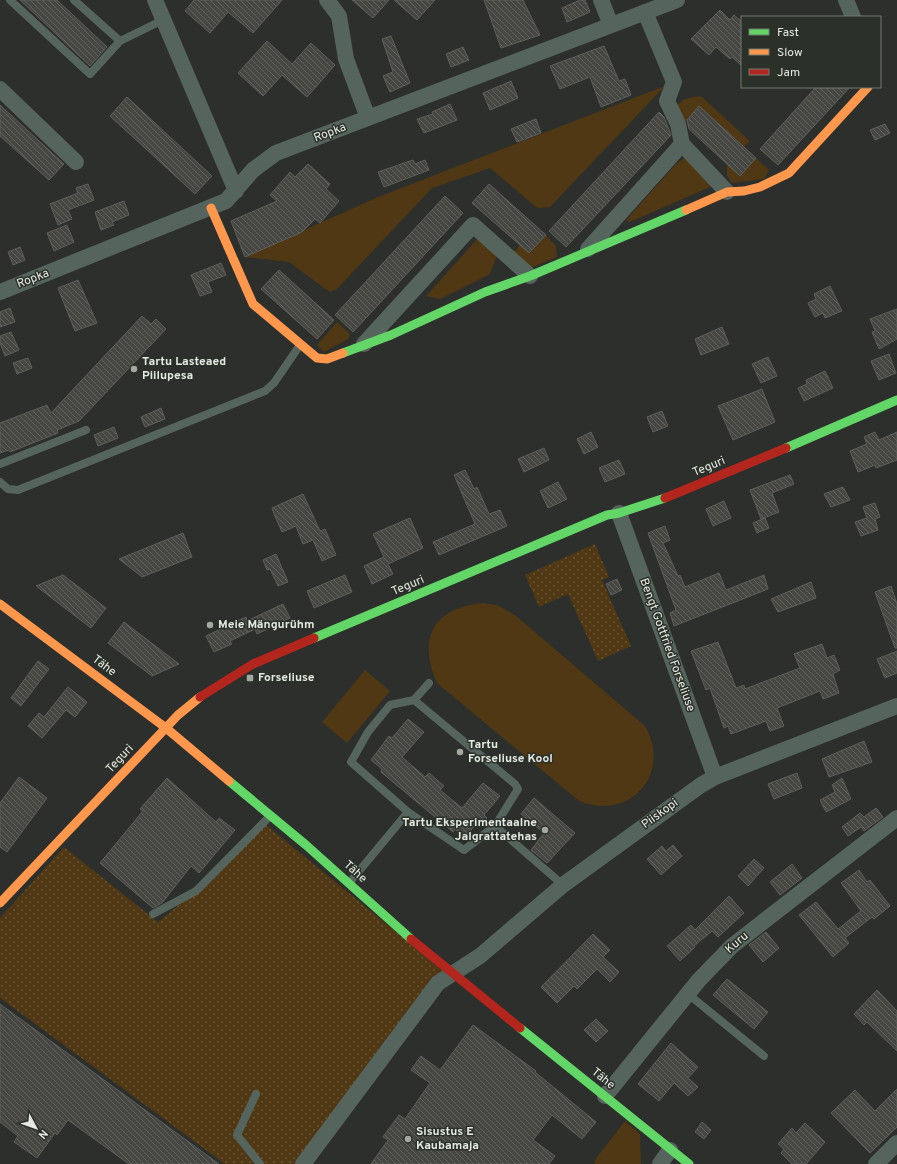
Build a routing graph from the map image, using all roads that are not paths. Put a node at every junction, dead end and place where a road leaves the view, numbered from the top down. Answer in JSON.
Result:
{"nodes":[{"id":1,"x":10,"y":0,"type":"edge"},
{"id":2,"x":74,"y":0,"type":"edge"},
{"id":3,"x":155,"y":0,"type":"edge"},
{"id":4,"x":327,"y":0,"type":"edge"},
{"id":5,"x":601,"y":0,"type":"edge"},
{"id":6,"x":677,"y":0,"type":"edge"},
{"id":7,"x":846,"y":0,"type":"edge"},
{"id":8,"x":645,"y":12,"type":"junction"},
{"id":9,"x":853,"y":16,"type":"edge"},
{"id":10,"x":163,"y":20,"type":"junction"},
{"id":11,"x":611,"y":25,"type":"junction"},
{"id":12,"x":120,"y":41,"type":"junction"},
{"id":13,"x":867,"y":88,"type":"edge"},
{"id":14,"x":0,"y":89,"type":"edge"},
{"id":15,"x":368,"y":118,"type":"junction"},
{"id":16,"x":682,"y":144,"type":"junction"},
{"id":17,"x":76,"y":162,"type":"dead end"},
{"id":18,"x":236,"y":191,"type":"junction"},
{"id":19,"x":727,"y":192,"type":"junction"},
{"id":20,"x":211,"y":208,"type":"junction"},
{"id":21,"x":237,"y":238,"type":"dead end"},
{"id":22,"x":226,"y":243,"type":"junction"},
{"id":23,"x":585,"y":252,"type":"junction"},
{"id":24,"x":530,"y":276,"type":"junction"},
{"id":25,"x":0,"y":292,"type":"edge"},
{"id":26,"x":300,"y":344,"type":"junction"},
{"id":27,"x":363,"y":345,"type":"junction"},
{"id":28,"x":897,"y":400,"type":"edge"},
{"id":29,"x":86,"y":430,"type":"dead end"},
{"id":30,"x":0,"y":464,"type":"edge"},
{"id":31,"x":0,"y":482,"type":"edge"},
{"id":32,"x":619,"y":513,"type":"junction"},
{"id":33,"x":0,"y":604,"type":"edge"},
{"id":34,"x":429,"y":682,"type":"dead end"},
{"id":35,"x":414,"y":700,"type":"junction"},
{"id":36,"x":897,"y":706,"type":"edge"},
{"id":37,"x":166,"y":728,"type":"junction"},
{"id":38,"x":715,"y":777,"type":"junction"},
{"id":39,"x":408,"y":812,"type":"junction"},
{"id":40,"x":270,"y":816,"type":"junction"},
{"id":41,"x":897,"y":818,"type":"edge"},
{"id":42,"x":495,"y":826,"type":"junction"},
{"id":43,"x":349,"y":883,"type":"junction"},
{"id":44,"x":563,"y":885,"type":"junction"},
{"id":45,"x":0,"y":904,"type":"edge"},
{"id":46,"x":153,"y":914,"type":"dead end"},
{"id":47,"x":453,"y":974,"type":"junction"},
{"id":48,"x":688,"y":994,"type":"junction"},
{"id":49,"x":764,"y":1056,"type":"dead end"},
{"id":50,"x":256,"y":1094,"type":"dead end"},
{"id":51,"x":605,"y":1096,"type":"junction"},
{"id":52,"x":897,"y":1143,"type":"edge"},
{"id":53,"x":670,"y":1150,"type":"junction"},
{"id":54,"x":260,"y":1164,"type":"edge"},
{"id":55,"x":303,"y":1164,"type":"edge"},
{"id":56,"x":660,"y":1164,"type":"edge"},
{"id":57,"x":689,"y":1164,"type":"edge"},
{"id":58,"x":876,"y":1164,"type":"edge"}],
"edges":[{"from":1,"to":12,"type":"lane"},
{"from":2,"to":12,"type":"lane"},
{"from":3,"to":10,"type":"street"},
{"from":4,"to":15,"type":"street"},
{"from":5,"to":11,"type":"street"},
{"from":6,"to":8,"type":"street","name":"Ropka"},
{"from":7,"to":9,"type":"street"},
{"from":8,"to":11,"type":"street","name":"Ropka"},
{"from":8,"to":16,"type":"street"},
{"from":10,"to":12,"type":"lane"},
{"from":10,"to":18,"type":"street"},
{"from":11,"to":15,"type":"street","name":"Ropka"},
{"from":13,"to":19,"type":"street"},
{"from":14,"to":17,"type":"street"},
{"from":15,"to":18,"type":"street","name":"Ropka"},
{"from":16,"to":19,"type":"street"},
{"from":16,"to":23,"type":"street"},
{"from":18,"to":20,"type":"street","name":"Ropka"},
{"from":19,"to":23,"type":"street"},
{"from":20,"to":22,"type":"street"},
{"from":20,"to":25,"type":"street","name":"Ropka"},
{"from":21,"to":22,"type":"lane"},
{"from":22,"to":26,"type":"street"},
{"from":23,"to":24,"type":"street"},
{"from":24,"to":27,"type":"street"},
{"from":24,"to":27,"type":"street"},
{"from":26,"to":27,"type":"street"},
{"from":26,"to":31,"type":"lane"},
{"from":28,"to":32,"type":"street","name":"Teguri"},
{"from":29,"to":30,"type":"lane"},
{"from":32,"to":37,"type":"street","name":"Teguri"},
{"from":32,"to":38,"type":"street","name":"Bengt Gottfried Forseliuse"},
{"from":33,"to":37,"type":"street","name":"Tähe"},
{"from":34,"to":35,"type":"lane"},
{"from":35,"to":39,"type":"lane"},
{"from":35,"to":42,"type":"lane"},
{"from":36,"to":38,"type":"street","name":"Piiskopi"},
{"from":37,"to":40,"type":"street","name":"Tähe"},
{"from":37,"to":45,"type":"street","name":"Teguri"},
{"from":38,"to":44,"type":"street","name":"Piiskopi"},
{"from":39,"to":42,"type":"lane"},
{"from":39,"to":43,"type":"lane"},
{"from":40,"to":43,"type":"street","name":"Tähe"},
{"from":40,"to":46,"type":"lane"},
{"from":41,"to":48,"type":"street","name":"Kuru"},
{"from":42,"to":44,"type":"lane"},
{"from":43,"to":47,"type":"street","name":"Tähe"},
{"from":44,"to":47,"type":"street","name":"Piiskopi"},
{"from":47,"to":51,"type":"street","name":"Tähe"},
{"from":47,"to":55,"type":"street","name":"Piiskopi"},
{"from":48,"to":49,"type":"lane"},
{"from":48,"to":51,"type":"street","name":"Kuru"},
{"from":50,"to":54,"type":"lane"},
{"from":51,"to":53,"type":"street","name":"Tähe"},
{"from":52,"to":58,"type":"street"},
{"from":53,"to":56,"type":"street"},
{"from":53,"to":57,"type":"street","name":"Tähe"}]}
